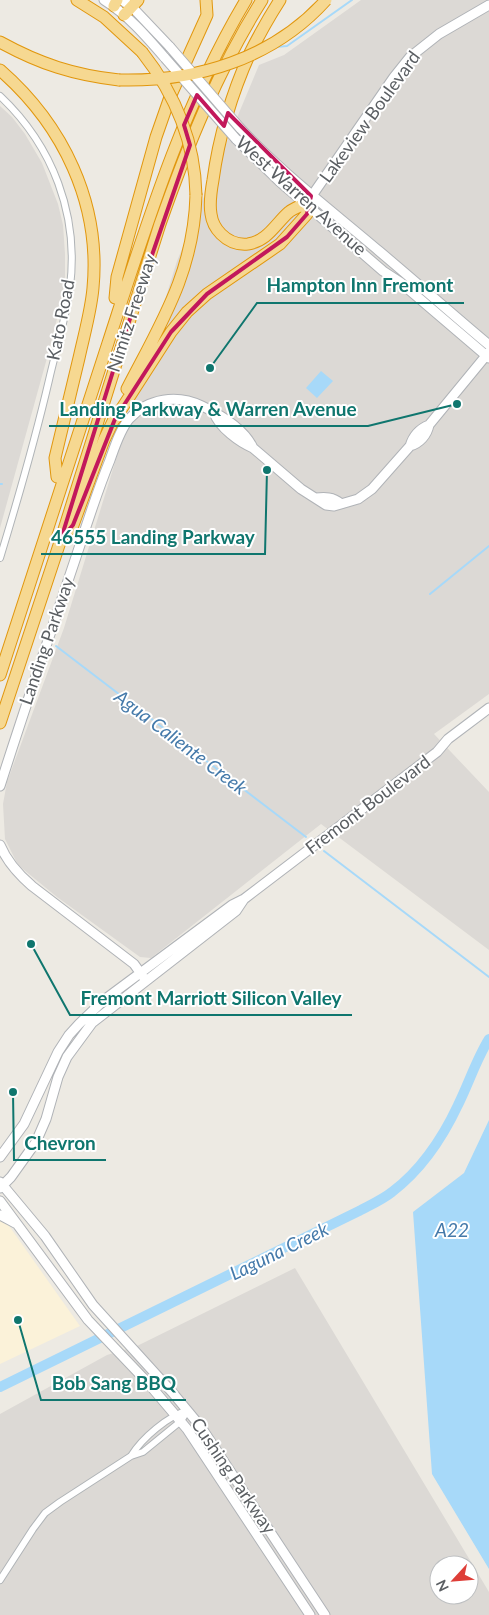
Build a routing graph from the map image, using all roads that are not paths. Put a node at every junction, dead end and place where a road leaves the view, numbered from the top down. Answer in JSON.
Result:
{"nodes":[{"id":1,"x":77,"y":0,"type":"edge"},
{"id":2,"x":206,"y":0,"type":"edge"},
{"id":3,"x":239,"y":0,"type":"edge"},
{"id":4,"x":246,"y":0,"type":"edge"},
{"id":5,"x":262,"y":0,"type":"edge"},
{"id":6,"x":280,"y":0,"type":"edge"},
{"id":7,"x":326,"y":0,"type":"edge"},
{"id":8,"x":121,"y":4,"type":"edge"},
{"id":9,"x":489,"y":5,"type":"edge"},
{"id":10,"x":0,"y":42,"type":"edge"},
{"id":11,"x":0,"y":70,"type":"edge"},
{"id":12,"x":0,"y":96,"type":"edge"},
{"id":13,"x":309,"y":200,"type":"junction"},
{"id":14,"x":115,"y":298,"type":"junction"},
{"id":15,"x":489,"y":345,"type":"edge"},
{"id":16,"x":488,"y":355,"type":"edge"},
{"id":17,"x":115,"y":419,"type":"junction"},
{"id":18,"x":57,"y":477,"type":"junction"},
{"id":19,"x":61,"y":539,"type":"junction"},
{"id":20,"x":0,"y":558,"type":"edge"},
{"id":21,"x":0,"y":652,"type":"edge"},
{"id":22,"x":0,"y":675,"type":"edge"},
{"id":23,"x":489,"y":708,"type":"edge"},
{"id":24,"x":0,"y":723,"type":"edge"},
{"id":25,"x":0,"y":786,"type":"edge"},
{"id":26,"x":0,"y":845,"type":"edge"},
{"id":27,"x":144,"y":977,"type":"junction"},
{"id":28,"x":64,"y":1043,"type":"junction"},
{"id":29,"x":63,"y":1066,"type":"junction"},
{"id":30,"x":48,"y":1072,"type":"junction"},
{"id":31,"x":50,"y":1100,"type":"junction"},
{"id":32,"x":0,"y":1158,"type":"edge"},
{"id":33,"x":1,"y":1185,"type":"edge"},
{"id":34,"x":0,"y":1201,"type":"edge"},
{"id":35,"x":0,"y":1215,"type":"edge"},
{"id":36,"x":24,"y":1232,"type":"junction"},
{"id":37,"x":188,"y":1410,"type":"junction"},
{"id":38,"x":175,"y":1414,"type":"junction"},
{"id":39,"x":181,"y":1421,"type":"junction"},
{"id":40,"x":131,"y":1456,"type":"junction"},
{"id":41,"x":1,"y":1576,"type":"edge"},
{"id":42,"x":310,"y":1615,"type":"edge"},
{"id":43,"x":325,"y":1615,"type":"edge"}],
"edges":[{"from":1,"to":17,"type":"highway","bridge":true},
{"from":2,"to":14,"type":"highway"},
{"from":3,"to":14,"type":"highway","name":"Nimitz Freeway"},
{"from":4,"to":22,"type":"highway"},
{"from":5,"to":19,"type":"highway","name":"Nimitz Freeway"},
{"from":6,"to":13,"type":"highway"},
{"from":7,"to":10,"type":"highway","bridge":true},
{"from":8,"to":13,"type":"main road","name":"West Warren Avenue","bridge":true},
{"from":8,"to":13,"type":"main road","name":"West Warren Avenue","bridge":true},
{"from":9,"to":13,"type":"main road","name":"Lakeview Boulevard"},
{"from":11,"to":18,"type":"highway"},
{"from":12,"to":20,"type":"street","name":"Kato Road"},
{"from":13,"to":15,"type":"main road","name":"West Warren Avenue"},
{"from":13,"to":16,"type":"main road","name":"West Warren Avenue"},
{"from":13,"to":17,"type":"highway"},
{"from":14,"to":18,"type":"highway","name":"Nimitz Freeway"},
{"from":16,"to":25,"type":"main road","name":"Landing Parkway"},
{"from":17,"to":19,"type":"highway"},
{"from":18,"to":21,"type":"highway","name":"Nimitz Freeway"},
{"from":19,"to":24,"type":"highway","name":"Nimitz Freeway"},
{"from":23,"to":27,"type":"main road","name":"Fremont Boulevard"},
{"from":26,"to":27,"type":"main road"},
{"from":27,"to":28,"type":"main road","name":"Fremont Boulevard"},
{"from":27,"to":29,"type":"main road","name":"Fremont Boulevard"},
{"from":28,"to":29,"type":"main road"},
{"from":28,"to":30,"type":"main road","name":"Fremont Boulevard"},
{"from":29,"to":31,"type":"main road","name":"Fremont Boulevard"},
{"from":30,"to":31,"type":"main road"},
{"from":30,"to":32,"type":"main road","name":"Fremont Boulevard"},
{"from":31,"to":33,"type":"main road","name":"Fremont Boulevard"},
{"from":33,"to":37,"type":"main road","name":"Cushing Parkway"},
{"from":34,"to":36,"type":"main road","name":"Cushing Parkway"},
{"from":35,"to":36,"type":"main road"},
{"from":36,"to":38,"type":"main road","name":"Cushing Parkway"},
{"from":37,"to":38,"type":"street"},
{"from":37,"to":39,"type":"street"},
{"from":37,"to":43,"type":"main road","name":"Cushing Parkway"},
{"from":38,"to":39,"type":"main road","name":"Cushing Parkway"},
{"from":38,"to":40,"type":"street"},
{"from":39,"to":40,"type":"street"},
{"from":39,"to":42,"type":"main road","name":"Cushing Parkway"},
{"from":40,"to":41,"type":"street"}]}
